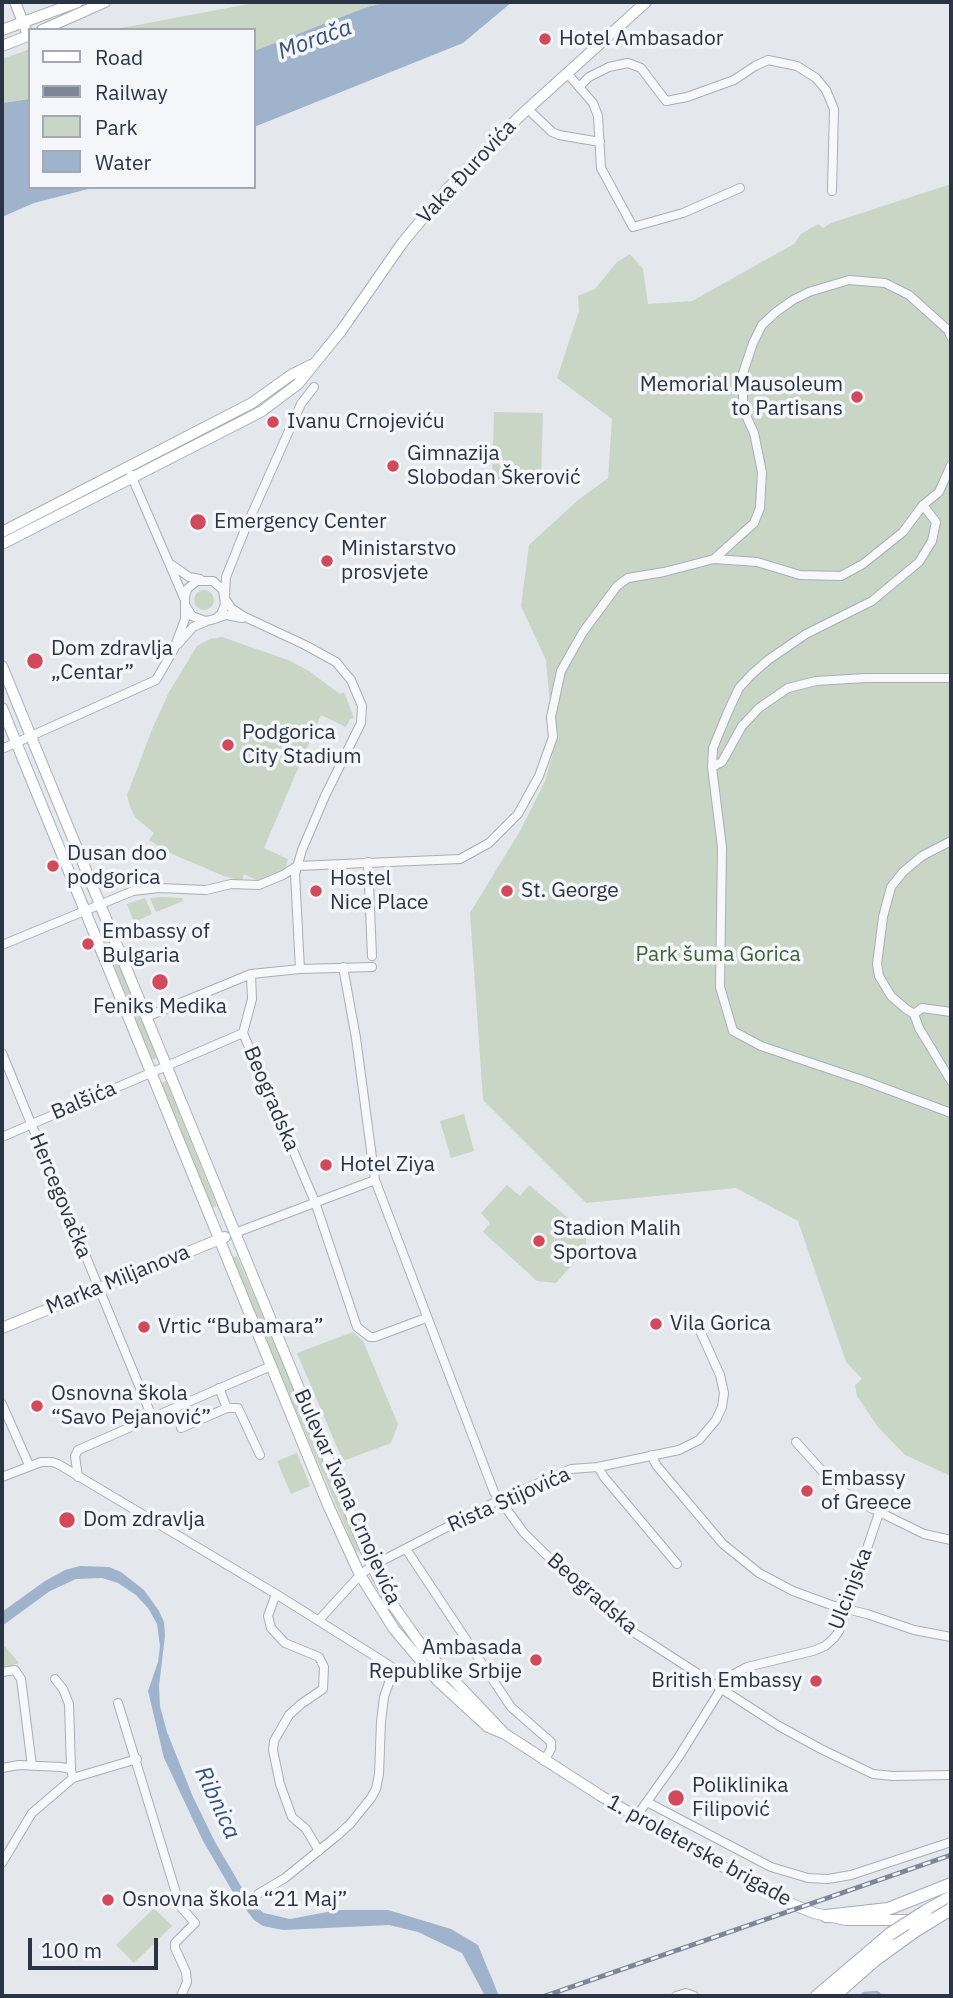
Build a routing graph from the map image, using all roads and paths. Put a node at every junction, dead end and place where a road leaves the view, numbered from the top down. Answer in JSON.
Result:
{"nodes":[{"id":1,"x":15,"y":2,"type":"edge"},
{"id":2,"x":78,"y":2,"type":"edge"},
{"id":3,"x":105,"y":2,"type":"edge"},
{"id":4,"x":646,"y":2,"type":"edge"},
{"id":5,"x":23,"y":22,"type":"junction"},
{"id":6,"x":46,"y":28,"type":"edge"},
{"id":7,"x":2,"y":30,"type":"edge"},
{"id":8,"x":28,"y":33,"type":"edge"},
{"id":9,"x":28,"y":35,"type":"edge"},
{"id":10,"x":2,"y":46,"type":"edge"},
{"id":11,"x":567,"y":73,"type":"junction"},
{"id":12,"x":579,"y":87,"type":"junction"},
{"id":13,"x":533,"y":114,"type":"dead end"},
{"id":14,"x":600,"y":142,"type":"junction"},
{"id":15,"x":740,"y":188,"type":"dead end"},
{"id":16,"x":832,"y":191,"type":"dead end"},
{"id":17,"x":951,"y":337,"type":"edge"},
{"id":18,"x":314,"y":387,"type":"dead end"},
{"id":19,"x":951,"y":465,"type":"edge"},
{"id":20,"x":130,"y":472,"type":"junction"},
{"id":21,"x":923,"y":505,"type":"junction"},
{"id":22,"x":2,"y":532,"type":"edge"},
{"id":23,"x":2,"y":544,"type":"edge"},
{"id":24,"x":233,"y":558,"type":"junction"},
{"id":25,"x":715,"y":559,"type":"junction"},
{"id":26,"x":169,"y":563,"type":"junction"},
{"id":27,"x":205,"y":580,"type":"junction"},
{"id":28,"x":225,"y":597,"type":"junction"},
{"id":29,"x":185,"y":603,"type":"junction"},
{"id":30,"x":248,"y":619,"type":"junction"},
{"id":31,"x":211,"y":620,"type":"junction"},
{"id":32,"x":174,"y":649,"type":"junction"},
{"id":33,"x":2,"y":666,"type":"edge"},
{"id":34,"x":951,"y":678,"type":"edge"},
{"id":35,"x":2,"y":708,"type":"edge"},
{"id":36,"x":31,"y":737,"type":"junction"},
{"id":37,"x":16,"y":743,"type":"junction"},
{"id":38,"x":2,"y":749,"type":"edge"},
{"id":39,"x":712,"y":767,"type":"junction"},
{"id":40,"x":951,"y":841,"type":"edge"},
{"id":41,"x":368,"y":862,"type":"junction"},
{"id":42,"x":298,"y":866,"type":"junction"},
{"id":43,"x":100,"y":904,"type":"junction"},
{"id":44,"x":85,"y":911,"type":"junction"},
{"id":45,"x":2,"y":945,"type":"edge"},
{"id":46,"x":372,"y":956,"type":"dead end"},
{"id":47,"x":343,"y":967,"type":"junction"},
{"id":48,"x":372,"y":967,"type":"dead end"},
{"id":49,"x":300,"y":969,"type":"junction"},
{"id":50,"x":251,"y":974,"type":"junction"},
{"id":51,"x":951,"y":1012,"type":"edge"},
{"id":52,"x":914,"y":1014,"type":"junction"},
{"id":53,"x":146,"y":1017,"type":"junction"},
{"id":54,"x":243,"y":1033,"type":"junction"},
{"id":55,"x":2,"y":1053,"type":"edge"},
{"id":56,"x":166,"y":1066,"type":"junction"},
{"id":57,"x":151,"y":1073,"type":"junction"},
{"id":58,"x":951,"y":1081,"type":"edge"},
{"id":59,"x":951,"y":1113,"type":"edge"},
{"id":60,"x":31,"y":1124,"type":"junction"},
{"id":61,"x":2,"y":1137,"type":"edge"},
{"id":62,"x":375,"y":1180,"type":"junction"},
{"id":63,"x":315,"y":1202,"type":"junction"},
{"id":64,"x":234,"y":1233,"type":"junction"},
{"id":65,"x":219,"y":1240,"type":"junction"},
{"id":66,"x":98,"y":1287,"type":"junction"},
{"id":67,"x":426,"y":1318,"type":"junction"},
{"id":68,"x":2,"y":1328,"type":"edge"},
{"id":69,"x":701,"y":1333,"type":"dead end"},
{"id":70,"x":271,"y":1366,"type":"junction"},
{"id":71,"x":219,"y":1388,"type":"junction"},
{"id":72,"x":2,"y":1404,"type":"edge"},
{"id":73,"x":227,"y":1408,"type":"junction"},
{"id":74,"x":152,"y":1417,"type":"junction"},
{"id":75,"x":181,"y":1428,"type":"dead end"},
{"id":76,"x":796,"y":1442,"type":"dead end"},
{"id":77,"x":260,"y":1455,"type":"dead end"},
{"id":78,"x":651,"y":1455,"type":"junction"},
{"id":79,"x":29,"y":1465,"type":"junction"},
{"id":80,"x":598,"y":1466,"type":"junction"},
{"id":81,"x":2,"y":1477,"type":"edge"},
{"id":82,"x":78,"y":1477,"type":"junction"},
{"id":83,"x":499,"y":1500,"type":"junction"},
{"id":84,"x":879,"y":1513,"type":"junction"},
{"id":85,"x":951,"y":1540,"type":"edge"},
{"id":86,"x":406,"y":1549,"type":"junction"},
{"id":87,"x":677,"y":1564,"type":"dead end"},
{"id":88,"x":372,"y":1566,"type":"junction"},
{"id":89,"x":360,"y":1576,"type":"junction"},
{"id":90,"x":276,"y":1594,"type":"junction"},
{"id":91,"x":846,"y":1609,"type":"junction"},
{"id":92,"x":319,"y":1620,"type":"junction"},
{"id":93,"x":951,"y":1637,"type":"edge"},
{"id":94,"x":2,"y":1672,"type":"edge"},
{"id":95,"x":55,"y":1679,"type":"dead end"},
{"id":96,"x":721,"y":1689,"type":"junction"},
{"id":97,"x":118,"y":1703,"type":"dead end"},
{"id":98,"x":505,"y":1734,"type":"junction"},
{"id":99,"x":137,"y":1759,"type":"junction"},
{"id":100,"x":544,"y":1761,"type":"junction"},
{"id":101,"x":32,"y":1766,"type":"junction"},
{"id":102,"x":2,"y":1768,"type":"edge"},
{"id":103,"x":72,"y":1773,"type":"junction"},
{"id":104,"x":951,"y":1775,"type":"edge"},
{"id":105,"x":647,"y":1802,"type":"junction"},
{"id":106,"x":636,"y":1817,"type":"junction"},
{"id":107,"x":951,"y":1842,"type":"edge"},
{"id":108,"x":319,"y":1851,"type":"junction"},
{"id":109,"x":2,"y":1863,"type":"edge"},
{"id":110,"x":951,"y":1884,"type":"edge"},
{"id":111,"x":258,"y":1894,"type":"dead end"},
{"id":112,"x":951,"y":1897,"type":"edge"},
{"id":113,"x":951,"y":1909,"type":"edge"},
{"id":114,"x":826,"y":1916,"type":"junction"},
{"id":115,"x":951,"y":1917,"type":"edge"},
{"id":116,"x":894,"y":1939,"type":"junction"},
{"id":117,"x":871,"y":1956,"type":"junction"},
{"id":118,"x":181,"y":1996,"type":"edge"},
{"id":119,"x":676,"y":1996,"type":"edge"},
{"id":120,"x":694,"y":1996,"type":"edge"},
{"id":121,"x":817,"y":1996,"type":"edge"},
{"id":122,"x":834,"y":1996,"type":"edge"}],
"edges":[{"from":1,"to":5,"type":"main road"},
{"from":2,"to":5,"type":"main road"},
{"from":3,"to":6,"type":"main road"},
{"from":4,"to":11,"type":"main road","name":"Vaka Đurovića"},
{"from":5,"to":7,"type":"main road"},
{"from":5,"to":8,"type":"main road"},
{"from":9,"to":10,"type":"main road"},
{"from":11,"to":12,"type":"street"},
{"from":11,"to":20,"type":"main road","name":"Vaka Đurovića"},
{"from":12,"to":14,"type":"street"},
{"from":12,"to":16,"type":"street"},
{"from":13,"to":14,"type":"street"},
{"from":14,"to":15,"type":"street"},
{"from":17,"to":25,"type":"street"},
{"from":18,"to":24,"type":"street"},
{"from":19,"to":21,"type":"street"},
{"from":20,"to":22,"type":"main road","name":"Vaka Đurovića"},
{"from":20,"to":23,"type":"main road","name":"Vaka Đurovića"},
{"from":20,"to":26,"type":"street"},
{"from":21,"to":25,"type":"street"},
{"from":21,"to":39,"type":"street"},
{"from":24,"to":27,"type":"street"},
{"from":24,"to":28,"type":"street"},
{"from":25,"to":41,"type":"street"},
{"from":26,"to":27,"type":"street"},
{"from":26,"to":29,"type":"street"},
{"from":27,"to":28,"type":"street"},
{"from":27,"to":29,"type":"street"},
{"from":28,"to":30,"type":"street"},
{"from":28,"to":31,"type":"street"},
{"from":29,"to":31,"type":"street"},
{"from":29,"to":32,"type":"street"},
{"from":30,"to":31,"type":"street"},
{"from":30,"to":42,"type":"street"},
{"from":31,"to":32,"type":"street"},
{"from":32,"to":36,"type":"street"},
{"from":33,"to":36,"type":"main road","name":"Bulevar Ivana Crnojevića"},
{"from":34,"to":39,"type":"street"},
{"from":35,"to":37,"type":"main road","name":"Bulevar Ivana Crnojevića"},
{"from":36,"to":37,"type":"street"},
{"from":36,"to":43,"type":"main road","name":"Bulevar Ivana Crnojevića"},
{"from":37,"to":38,"type":"street"},
{"from":37,"to":44,"type":"main road","name":"Bulevar Ivana Crnojevića"},
{"from":39,"to":59,"type":"street"},
{"from":40,"to":52,"type":"street"},
{"from":41,"to":42,"type":"street"},
{"from":41,"to":46,"type":"street"},
{"from":42,"to":43,"type":"street"},
{"from":42,"to":49,"type":"street"},
{"from":43,"to":44,"type":"street"},
{"from":43,"to":53,"type":"main road","name":"Bulevar Ivana Crnojevića"},
{"from":44,"to":45,"type":"street"},
{"from":44,"to":57,"type":"main road","name":"Bulevar Ivana Crnojevića"},
{"from":47,"to":48,"type":"street"},
{"from":47,"to":49,"type":"street"},
{"from":47,"to":62,"type":"street","name":"Beogradska"},
{"from":49,"to":50,"type":"street"},
{"from":50,"to":53,"type":"street"},
{"from":50,"to":54,"type":"street"},
{"from":51,"to":52,"type":"street"},
{"from":52,"to":58,"type":"street"},
{"from":53,"to":56,"type":"main road","name":"Bulevar Ivana Crnojevića"},
{"from":54,"to":56,"type":"street","name":"Beogradska"},
{"from":54,"to":63,"type":"street","name":"Beogradska"},
{"from":55,"to":60,"type":"street","name":"Hercegovačka"},
{"from":56,"to":57,"type":"street","name":"Balšića"},
{"from":56,"to":64,"type":"main road","name":"Bulevar Ivana Crnojevića"},
{"from":57,"to":60,"type":"street","name":"Balšića"},
{"from":57,"to":65,"type":"main road","name":"Bulevar Ivana Crnojevića"},
{"from":60,"to":61,"type":"street","name":"Balšića"},
{"from":60,"to":66,"type":"street","name":"Hercegovačka"},
{"from":62,"to":63,"type":"street"},
{"from":62,"to":67,"type":"street","name":"Beogradska"},
{"from":63,"to":64,"type":"street"},
{"from":63,"to":67,"type":"street","name":"Beogradska"},
{"from":64,"to":65,"type":"main road","name":"Marka Miljanova"},
{"from":64,"to":88,"type":"main road","name":"Bulevar Ivana Crnojevića"},
{"from":65,"to":66,"type":"main road","name":"Marka Miljanova"},
{"from":65,"to":70,"type":"main road","name":"Bulevar Ivana Crnojevića"},
{"from":66,"to":68,"type":"main road","name":"Marka Miljanova"},
{"from":66,"to":74,"type":"street","name":"Hercegovačka"},
{"from":67,"to":83,"type":"street","name":"Beogradska"},
{"from":69,"to":78,"type":"street","name":"Rista Stijovića"},
{"from":70,"to":71,"type":"street"},
{"from":70,"to":89,"type":"main road","name":"Bulevar Ivana Crnojevića"},
{"from":71,"to":73,"type":"street"},
{"from":71,"to":74,"type":"street"},
{"from":72,"to":79,"type":"street"},
{"from":73,"to":75,"type":"street"},
{"from":73,"to":77,"type":"street"},
{"from":74,"to":82,"type":"street"},
{"from":76,"to":84,"type":"street"},
{"from":78,"to":80,"type":"street","name":"Rista Stijovića"},
{"from":78,"to":91,"type":"street"},
{"from":79,"to":81,"type":"street"},
{"from":79,"to":82,"type":"street"},
{"from":80,"to":83,"type":"street","name":"Rista Stijovića"},
{"from":80,"to":87,"type":"street"},
{"from":82,"to":90,"type":"street"},
{"from":83,"to":86,"type":"street","name":"Rista Stijovića"},
{"from":83,"to":96,"type":"street","name":"Beogradska"},
{"from":84,"to":85,"type":"street"},
{"from":84,"to":91,"type":"street","name":"Ulcinjska"},
{"from":86,"to":88,"type":"street","name":"Rista Stijovića"},
{"from":86,"to":100,"type":"street","name":"Bulevar Ivana Crnojevića"},
{"from":88,"to":89,"type":"street","name":"Rista Stijovića"},
{"from":88,"to":98,"type":"main road","name":"Bulevar Ivana Crnojevića"},
{"from":89,"to":92,"type":"street","name":"Rista Stijovića"},
{"from":89,"to":98,"type":"main road","name":"Bulevar Ivana Crnojevića"},
{"from":90,"to":92,"type":"street"},
{"from":90,"to":108,"type":"street"},
{"from":91,"to":93,"type":"street"},
{"from":91,"to":96,"type":"street","name":"Ulcinjska"},
{"from":92,"to":108,"type":"street"},
{"from":94,"to":101,"type":"street"},
{"from":95,"to":103,"type":"street"},
{"from":96,"to":104,"type":"street","name":"Beogradska"},
{"from":96,"to":105,"type":"street","name":"Ulcinjska"},
{"from":97,"to":99,"type":"street"},
{"from":98,"to":100,"type":"main road","name":"1. proleterske brigade"},
{"from":99,"to":103,"type":"street"},
{"from":99,"to":118,"type":"street"},
{"from":100,"to":106,"type":"main road","name":"1. proleterske brigade"},
{"from":101,"to":102,"type":"street"},
{"from":101,"to":103,"type":"street"},
{"from":103,"to":109,"type":"street"},
{"from":105,"to":106,"type":"street","name":"Ulcinjska"},
{"from":105,"to":107,"type":"street"},
{"from":106,"to":114,"type":"main road","name":"1. proleterske brigade"},
{"from":108,"to":111,"type":"street"},
{"from":110,"to":114,"type":"main road"},
{"from":112,"to":116,"type":"main road","bridge":true},
{"from":113,"to":116,"type":"main road","bridge":true},
{"from":114,"to":115,"type":"main road","name":"1. proleterske brigade"},
{"from":116,"to":117,"type":"main road"},
{"from":117,"to":121,"type":"main road"},
{"from":117,"to":122,"type":"main road"},
{"from":119,"to":120,"type":"street"}]}
